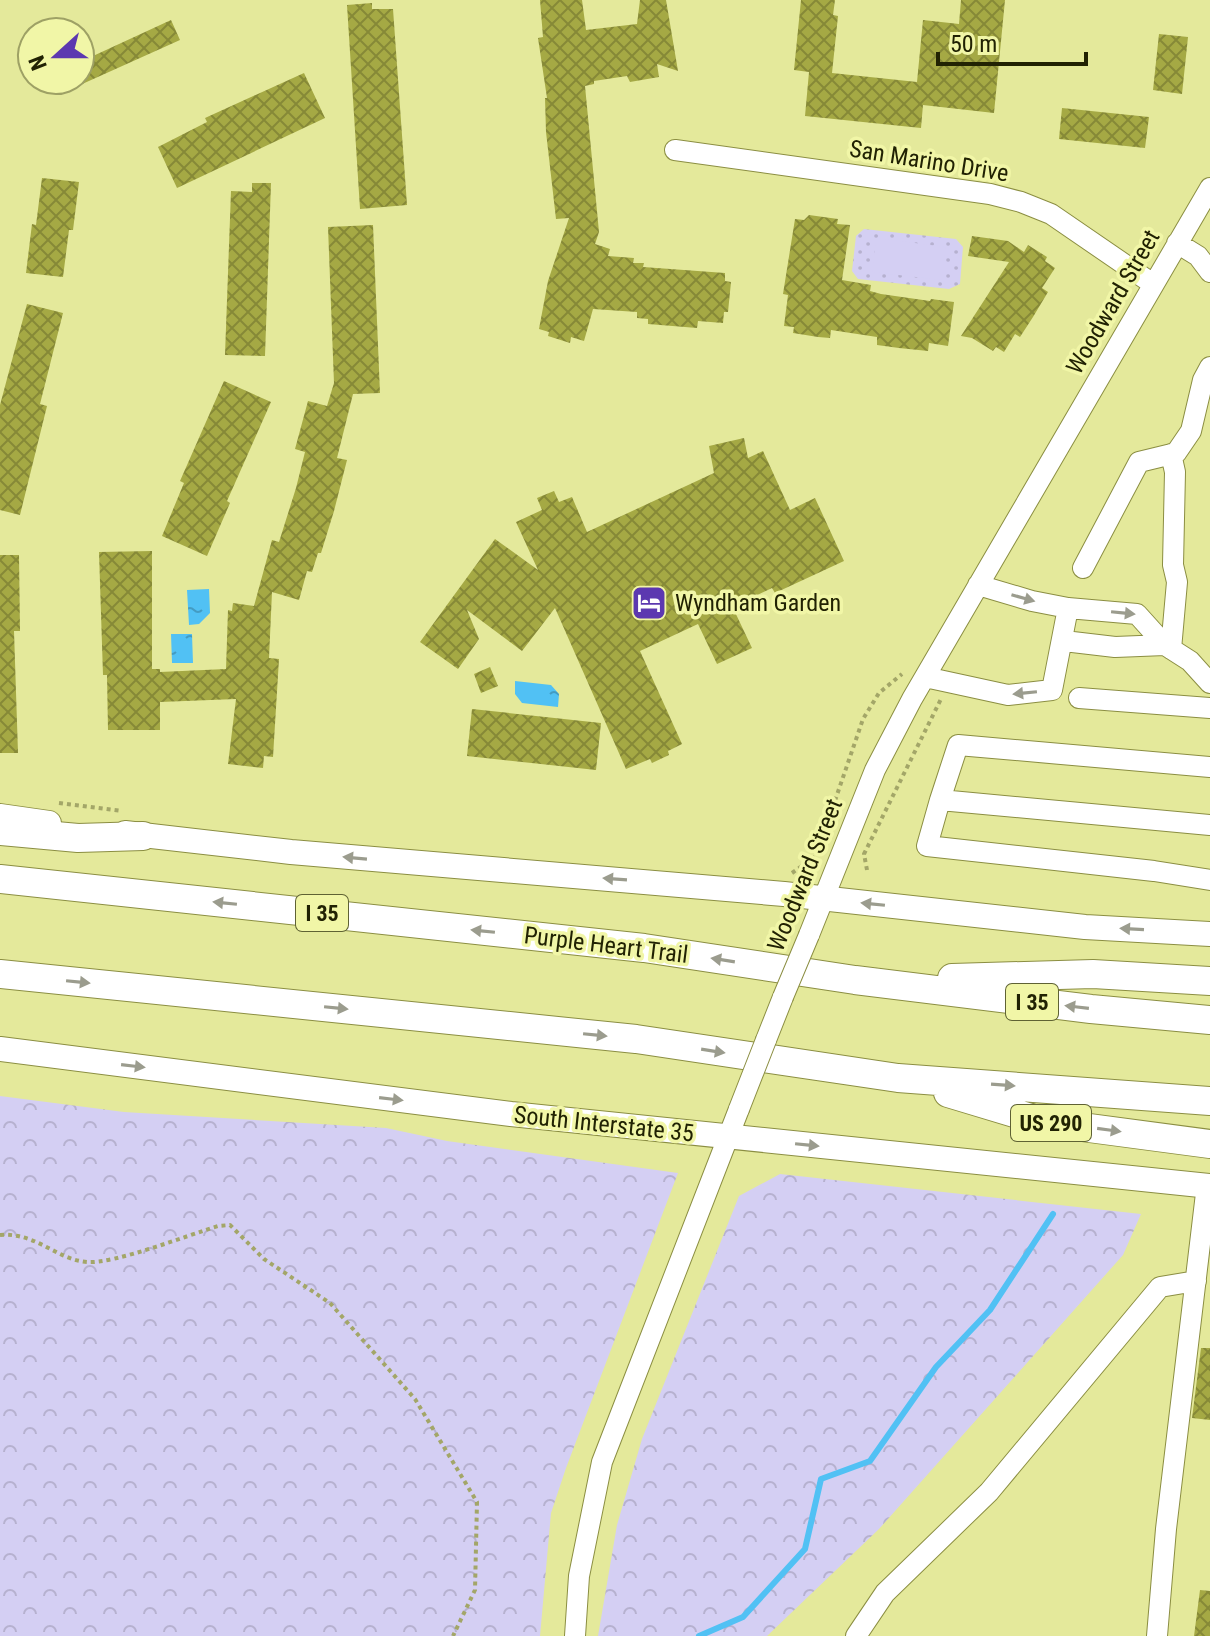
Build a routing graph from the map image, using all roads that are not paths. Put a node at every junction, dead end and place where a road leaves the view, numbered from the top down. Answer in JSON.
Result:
{"nodes":[{"id":1,"x":675,"y":150,"type":"dead end"},
{"id":2,"x":1210,"y":188,"type":"edge"},
{"id":3,"x":1177,"y":243,"type":"junction"},
{"id":4,"x":1206,"y":260,"type":"edge"},
{"id":5,"x":1153,"y":284,"type":"junction"},
{"id":6,"x":1210,"y":367,"type":"edge"},
{"id":7,"x":1171,"y":454,"type":"junction"},
{"id":8,"x":1083,"y":568,"type":"dead end"},
{"id":9,"x":978,"y":585,"type":"junction"},
{"id":10,"x":1068,"y":608,"type":"junction"},
{"id":11,"x":1064,"y":641,"type":"junction"},
{"id":12,"x":1168,"y":647,"type":"junction"},
{"id":13,"x":925,"y":677,"type":"junction"},
{"id":14,"x":1210,"y":683,"type":"edge"},
{"id":15,"x":1079,"y":698,"type":"dead end"},
{"id":16,"x":1210,"y":708,"type":"edge"},
{"id":17,"x":1210,"y":767,"type":"edge"},
{"id":18,"x":940,"y":800,"type":"junction"},
{"id":19,"x":0,"y":816,"type":"edge"},
{"id":20,"x":1210,"y":825,"type":"edge"},
{"id":21,"x":0,"y":831,"type":"edge"},
{"id":22,"x":143,"y":836,"type":"junction"},
{"id":23,"x":0,"y":879,"type":"edge"},
{"id":24,"x":1210,"y":880,"type":"edge"},
{"id":25,"x":823,"y":898,"type":"junction"},
{"id":26,"x":1210,"y":934,"type":"edge"},
{"id":27,"x":0,"y":974,"type":"edge"},
{"id":28,"x":855,"y":980,"type":"junction"},
{"id":29,"x":1210,"y":981,"type":"edge"},
{"id":30,"x":1210,"y":1020,"type":"edge"},
{"id":31,"x":0,"y":1049,"type":"edge"},
{"id":32,"x":898,"y":1078,"type":"junction"},
{"id":33,"x":1210,"y":1101,"type":"edge"},
{"id":34,"x":729,"y":1137,"type":"junction"},
{"id":35,"x":1210,"y":1144,"type":"edge"},
{"id":36,"x":1208,"y":1185,"type":"edge"},
{"id":37,"x":1201,"y":1275,"type":"edge"},
{"id":38,"x":575,"y":1636,"type":"edge"},
{"id":39,"x":856,"y":1636,"type":"edge"},
{"id":40,"x":1157,"y":1636,"type":"edge"}],
"edges":[{"from":1,"to":5,"type":"street","name":"San Marino Drive"},
{"from":2,"to":3,"type":"street","name":"Woodward Street"},
{"from":3,"to":4,"type":"street"},
{"from":3,"to":5,"type":"street","name":"Woodward Street"},
{"from":5,"to":9,"type":"street","name":"Woodward Street"},
{"from":6,"to":7,"type":"street"},
{"from":7,"to":8,"type":"street"},
{"from":7,"to":12,"type":"street"},
{"from":9,"to":10,"type":"street","one_way":true},
{"from":9,"to":13,"type":"street","name":"Woodward Street"},
{"from":10,"to":11,"type":"street"},
{"from":10,"to":12,"type":"street","one_way":true},
{"from":11,"to":12,"type":"street"},
{"from":11,"to":13,"type":"street","one_way":true},
{"from":12,"to":14,"type":"street"},
{"from":13,"to":25,"type":"street","name":"Woodward Street"},
{"from":15,"to":16,"type":"street"},
{"from":17,"to":18,"type":"street"},
{"from":18,"to":20,"type":"street"},
{"from":18,"to":24,"type":"street"},
{"from":19,"to":22,"type":"main road"},
{"from":21,"to":22,"type":"highway"},
{"from":25,"to":22,"type":"main road","one_way":true},
{"from":28,"to":23,"type":"highway","name":"Purple Heart Trail","number":"I 35","one_way":true},
{"from":26,"to":25,"type":"main road","one_way":true},
{"from":25,"to":34,"type":"street","name":"Woodward Street","bridge":true},
{"from":27,"to":32,"type":"highway","one_way":true},
{"from":28,"to":29,"type":"highway"},
{"from":30,"to":28,"type":"highway","name":"Purple Heart Trail","number":"I 35","one_way":true},
{"from":31,"to":34,"type":"main road","name":"South Interstate 35","one_way":true},
{"from":32,"to":33,"type":"highway","one_way":true},
{"from":32,"to":35,"type":"highway","number":"US 290","one_way":true},
{"from":34,"to":36,"type":"main road","name":"South Interstate 35","one_way":true},
{"from":34,"to":38,"type":"street","name":"Woodward Street"},
{"from":36,"to":37,"type":"street"},
{"from":37,"to":39,"type":"street"},
{"from":37,"to":40,"type":"street"}]}
